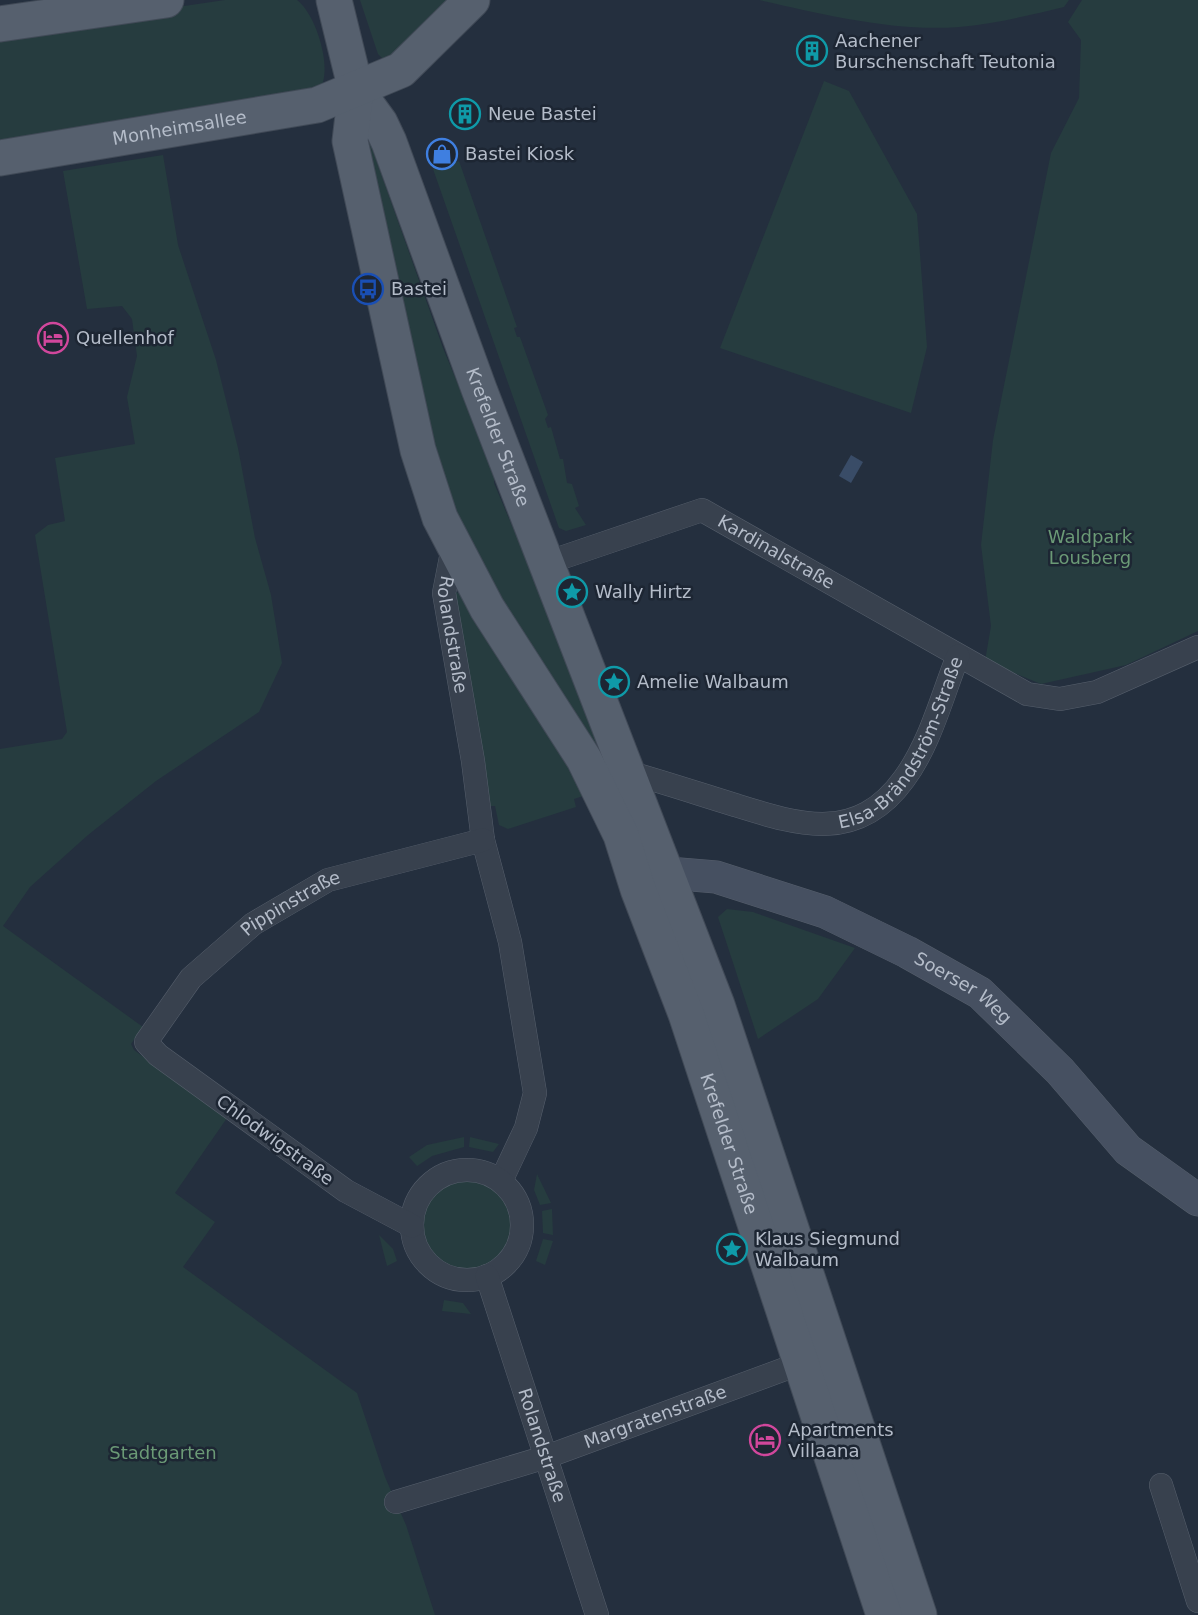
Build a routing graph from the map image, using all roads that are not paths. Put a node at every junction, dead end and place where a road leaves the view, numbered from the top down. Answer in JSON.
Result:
{"nodes":[{"id":1,"x":166,"y":0,"type":"edge"},
{"id":2,"x":334,"y":0,"type":"edge"},
{"id":3,"x":472,"y":0,"type":"edge"},
{"id":4,"x":0,"y":24,"type":"edge"},
{"id":5,"x":356,"y":90,"type":"junction"},
{"id":6,"x":0,"y":158,"type":"edge"},
{"id":7,"x":453,"y":547,"type":"junction"},
{"id":8,"x":546,"y":563,"type":"junction"},
{"id":9,"x":1198,"y":648,"type":"edge"},
{"id":10,"x":958,"y":656,"type":"junction"},
{"id":11,"x":627,"y":772,"type":"junction"},
{"id":12,"x":621,"y":835,"type":"junction"},
{"id":13,"x":483,"y":840,"type":"junction"},
{"id":14,"x":668,"y":873,"type":"junction"},
{"id":15,"x":146,"y":1042,"type":"joint"},
{"id":16,"x":501,"y":1181,"type":"junction"},
{"id":17,"x":1198,"y":1200,"type":"edge"},
{"id":18,"x":412,"y":1226,"type":"junction"},
{"id":19,"x":488,"y":1276,"type":"junction"},
{"id":20,"x":817,"y":1358,"type":"junction"},
{"id":21,"x":546,"y":1457,"type":"junction"},
{"id":22,"x":1161,"y":1485,"type":"dead end"},
{"id":23,"x":396,"y":1502,"type":"dead end"},
{"id":24,"x":1198,"y":1601,"type":"edge"},
{"id":25,"x":597,"y":1615,"type":"edge"},
{"id":26,"x":884,"y":1615,"type":"edge"},
{"id":27,"x":919,"y":1615,"type":"edge"}],
"edges":[{"from":1,"to":4,"type":"main road"},
{"from":2,"to":5,"type":"main road","name":"Krefelder Straße"},
{"from":3,"to":5,"type":"main road","name":"Monheimsallee"},
{"from":5,"to":6,"type":"main road","name":"Monheimsallee"},
{"from":5,"to":7,"type":"main road"},
{"from":5,"to":8,"type":"main road","name":"Krefelder Straße"},
{"from":7,"to":12,"type":"main road","name":"Krefelder Straße"},
{"from":7,"to":13,"type":"street","name":"Rolandstraße"},
{"from":8,"to":10,"type":"street","name":"Kardinalstraße"},
{"from":8,"to":11,"type":"main road","name":"Krefelder Straße"},
{"from":9,"to":10,"type":"street","name":"Elsa-Brändström-Straße"},
{"from":10,"to":11,"type":"street","name":"Elsa-Brändström-Straße"},
{"from":11,"to":14,"type":"main road","name":"Krefelder Straße"},
{"from":12,"to":14,"type":"street","name":"Krefelder Straße"},
{"from":12,"to":20,"type":"main road","name":"Krefelder Straße"},
{"from":13,"to":15,"type":"street","name":"Pippinstraße"},
{"from":13,"to":16,"type":"street","name":"Rolandstraße"},
{"from":14,"to":17,"type":"street","name":"Soerser Weg"},
{"from":14,"to":20,"type":"main road","name":"Krefelder Straße"},
{"from":15,"to":18,"type":"street","name":"Chlodwigstraße"},
{"from":16,"to":18,"type":"street"},
{"from":16,"to":19,"type":"street"},
{"from":18,"to":19,"type":"street"},
{"from":19,"to":21,"type":"street","name":"Rolandstraße"},
{"from":20,"to":21,"type":"street","name":"Margratenstraße"},
{"from":20,"to":26,"type":"main road","name":"Krefelder Straße"},
{"from":20,"to":27,"type":"main road","name":"Krefelder Straße"},
{"from":21,"to":23,"type":"street","name":"Margratenstraße"},
{"from":21,"to":25,"type":"street","name":"Rolandstraße"},
{"from":22,"to":24,"type":"street"}]}
